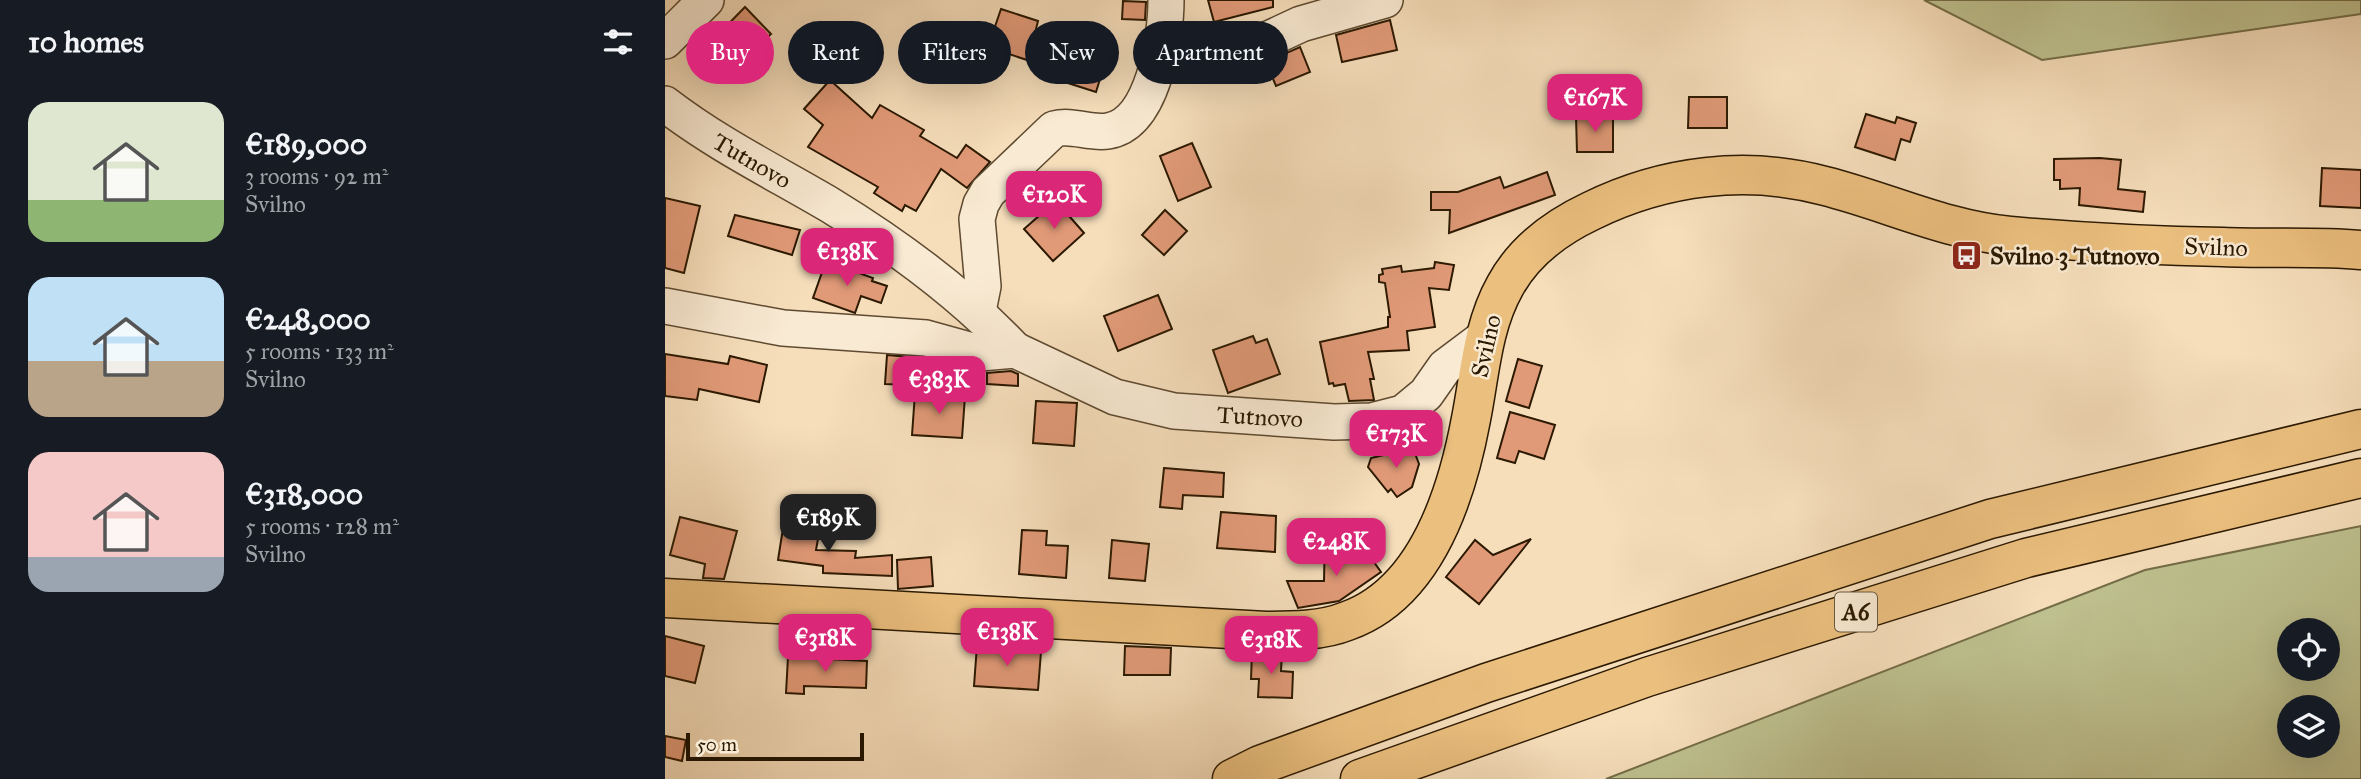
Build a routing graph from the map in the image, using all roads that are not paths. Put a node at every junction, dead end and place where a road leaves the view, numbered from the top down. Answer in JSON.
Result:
{"nodes":[{"id":1,"x":706,"y":0,"type":"edge"},
{"id":2,"x":1166,"y":0,"type":"edge"},
{"id":3,"x":1385,"y":0,"type":"edge"},
{"id":4,"x":1163,"y":21,"type":"edge"},
{"id":5,"x":1288,"y":30,"type":"edge"},
{"id":6,"x":665,"y":41,"type":"edge"},
{"id":7,"x":1149,"y":84,"type":"edge"},
{"id":8,"x":665,"y":104,"type":"edge"},
{"id":9,"x":2361,"y":250,"type":"edge"},
{"id":10,"x":665,"y":306,"type":"edge"},
{"id":11,"x":978,"y":311,"type":"junction"},
{"id":12,"x":1485,"y":337,"type":"junction"},
{"id":13,"x":1015,"y":350,"type":"junction"},
{"id":14,"x":2361,"y":429,"type":"edge"},
{"id":15,"x":2361,"y":478,"type":"edge"},
{"id":16,"x":665,"y":598,"type":"edge"},
{"id":17,"x":1232,"y":779,"type":"edge"},
{"id":18,"x":1360,"y":779,"type":"edge"}],
"edges":[{"from":1,"to":6,"type":"street"},
{"from":2,"to":4,"type":"street"},
{"from":3,"to":5,"type":"street"},
{"from":7,"to":11,"type":"street"},
{"from":8,"to":11,"type":"street","name":"Tutnovo"},
{"from":9,"to":12,"type":"main road","name":"Svilno"},
{"from":10,"to":13,"type":"street"},
{"from":11,"to":13,"type":"street","name":"Tutnovo"},
{"from":12,"to":13,"type":"street","name":"Tutnovo"},
{"from":12,"to":16,"type":"main road","name":"Svilno"},
{"from":14,"to":17,"type":"main road","number":"A6"},
{"from":15,"to":18,"type":"main road","number":"A6"}]}
